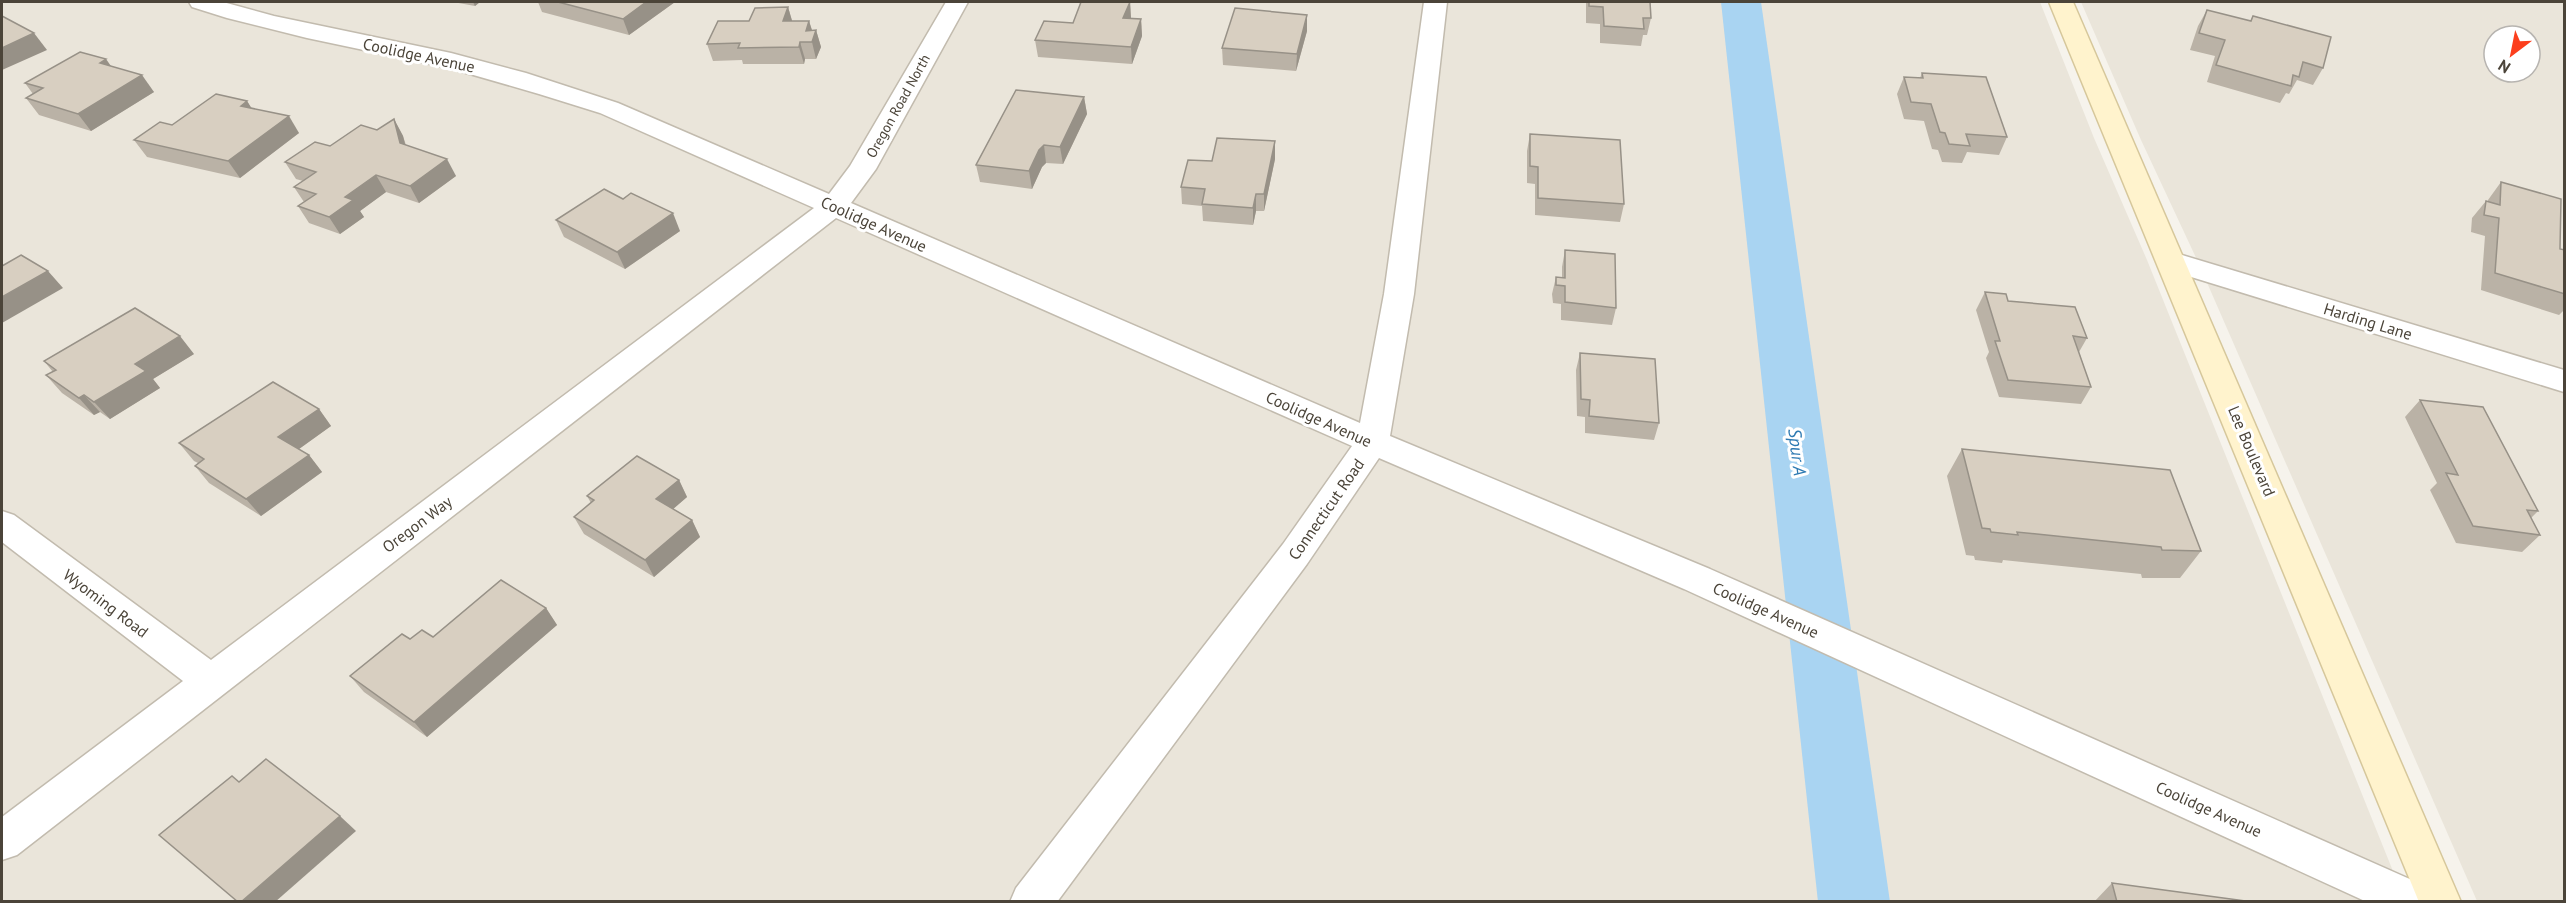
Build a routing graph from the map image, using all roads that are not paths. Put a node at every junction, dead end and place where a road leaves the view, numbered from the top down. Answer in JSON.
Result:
{"nodes":[{"id":1,"x":200,"y":2,"type":"edge"},
{"id":2,"x":957,"y":2,"type":"edge"},
{"id":3,"x":1436,"y":2,"type":"edge"},
{"id":4,"x":2061,"y":2,"type":"edge"},
{"id":5,"x":833,"y":207,"type":"junction"},
{"id":6,"x":2172,"y":261,"type":"junction"},
{"id":7,"x":2565,"y":381,"type":"edge"},
{"id":8,"x":1373,"y":442,"type":"junction"},
{"id":9,"x":2,"y":524,"type":"edge"},
{"id":10,"x":211,"y":681,"type":"junction"},
{"id":11,"x":2,"y":841,"type":"edge"},
{"id":12,"x":1031,"y":902,"type":"edge"},
{"id":13,"x":2415,"y":902,"type":"edge"},
{"id":14,"x":2440,"y":902,"type":"edge"}],
"edges":[{"from":1,"to":5,"type":"street","name":"Coolidge Avenue"},
{"from":2,"to":5,"type":"street","name":"Oregon Road North"},
{"from":3,"to":8,"type":"street","name":"Connecticut Road"},
{"from":4,"to":6,"type":"main road","name":"Lee Boulevard"},
{"from":5,"to":8,"type":"street","name":"Coolidge Avenue"},
{"from":5,"to":10,"type":"street","name":"Oregon Way"},
{"from":6,"to":7,"type":"street","name":"Harding Lane"},
{"from":6,"to":14,"type":"main road","name":"Lee Boulevard"},
{"from":8,"to":12,"type":"street","name":"Connecticut Road"},
{"from":8,"to":13,"type":"street","name":"Coolidge Avenue"},
{"from":9,"to":10,"type":"street","name":"Wyoming Road"},
{"from":10,"to":11,"type":"street","name":"Oregon Way"}]}
